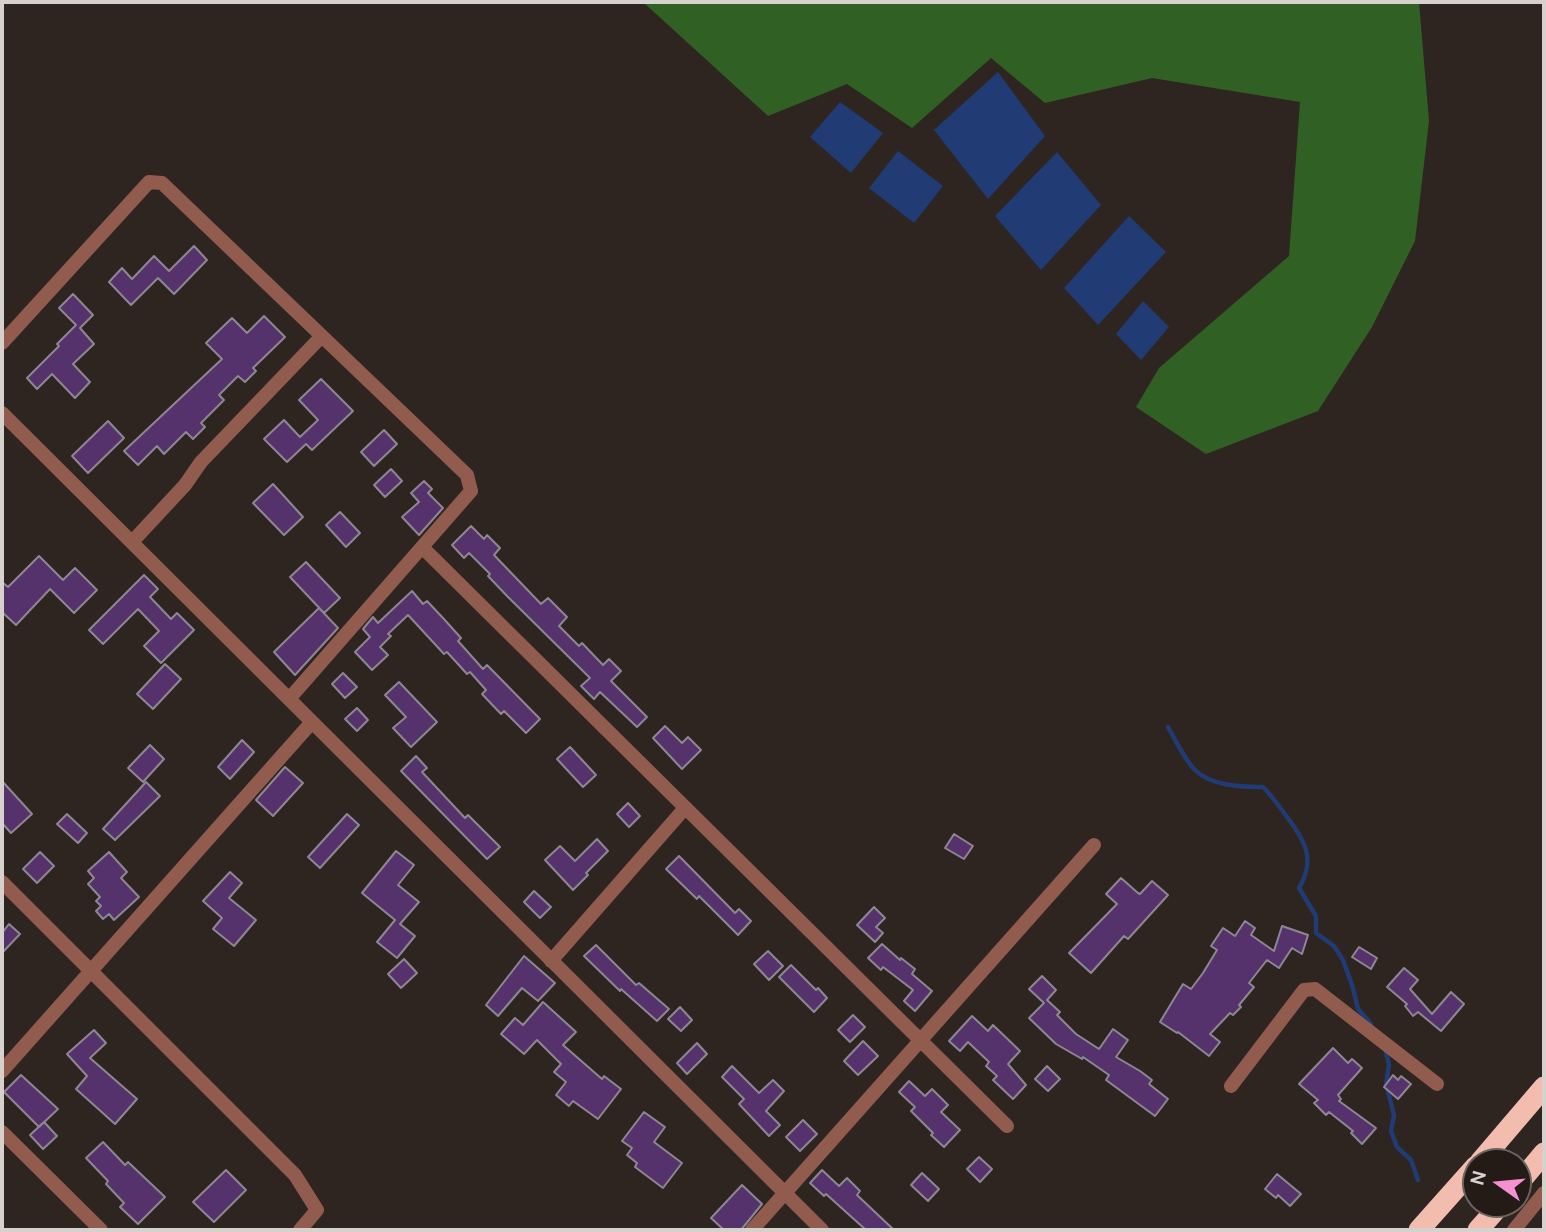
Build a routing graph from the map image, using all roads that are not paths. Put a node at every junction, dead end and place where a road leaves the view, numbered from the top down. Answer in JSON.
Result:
{"nodes":[{"id":1,"x":321,"y":337,"type":"junction"},
{"id":2,"x":2,"y":343,"type":"edge"},
{"id":3,"x":2,"y":413,"type":"edge"},
{"id":4,"x":132,"y":542,"type":"junction"},
{"id":5,"x":423,"y":548,"type":"junction"},
{"id":6,"x":289,"y":699,"type":"junction"},
{"id":7,"x":312,"y":722,"type":"junction"},
{"id":8,"x":685,"y":808,"type":"junction"},
{"id":9,"x":1094,"y":845,"type":"dead end"},
{"id":10,"x":2,"y":882,"type":"edge"},
{"id":11,"x":551,"y":961,"type":"junction"},
{"id":12,"x":91,"y":972,"type":"junction"},
{"id":13,"x":921,"y":1041,"type":"junction"},
{"id":14,"x":2,"y":1071,"type":"edge"},
{"id":15,"x":1437,"y":1084,"type":"dead end"},
{"id":16,"x":1231,"y":1086,"type":"dead end"},
{"id":17,"x":1544,"y":1087,"type":"edge"},
{"id":18,"x":1007,"y":1126,"type":"dead end"},
{"id":19,"x":2,"y":1132,"type":"edge"},
{"id":20,"x":1491,"y":1148,"type":"edge"},
{"id":21,"x":1544,"y":1153,"type":"edge"},
{"id":22,"x":1532,"y":1167,"type":"edge"},
{"id":23,"x":1462,"y":1182,"type":"edge"},
{"id":24,"x":1544,"y":1193,"type":"edge"},
{"id":25,"x":783,"y":1194,"type":"junction"},
{"id":26,"x":101,"y":1230,"type":"edge"},
{"id":27,"x":300,"y":1230,"type":"edge"},
{"id":28,"x":752,"y":1230,"type":"edge"},
{"id":29,"x":821,"y":1230,"type":"edge"},
{"id":30,"x":1419,"y":1230,"type":"edge"},
{"id":31,"x":1514,"y":1230,"type":"edge"}],
"edges":[{"from":1,"to":2,"type":"street"},
{"from":1,"to":4,"type":"street"},
{"from":1,"to":5,"type":"street"},
{"from":3,"to":4,"type":"street"},
{"from":4,"to":6,"type":"street"},
{"from":5,"to":6,"type":"street"},
{"from":5,"to":8,"type":"street"},
{"from":6,"to":7,"type":"street"},
{"from":7,"to":11,"type":"street"},
{"from":7,"to":12,"type":"street"},
{"from":8,"to":11,"type":"street"},
{"from":8,"to":13,"type":"street"},
{"from":9,"to":13,"type":"street"},
{"from":10,"to":12,"type":"street"},
{"from":11,"to":25,"type":"street"},
{"from":12,"to":14,"type":"street"},
{"from":12,"to":27,"type":"street"},
{"from":13,"to":18,"type":"street"},
{"from":13,"to":25,"type":"street"},
{"from":15,"to":16,"type":"street"},
{"from":17,"to":20,"type":"highway"},
{"from":19,"to":26,"type":"street"},
{"from":21,"to":22,"type":"highway"},
{"from":23,"to":30,"type":"highway"},
{"from":24,"to":31,"type":"street"},
{"from":25,"to":28,"type":"street"},
{"from":25,"to":29,"type":"street"}]}
